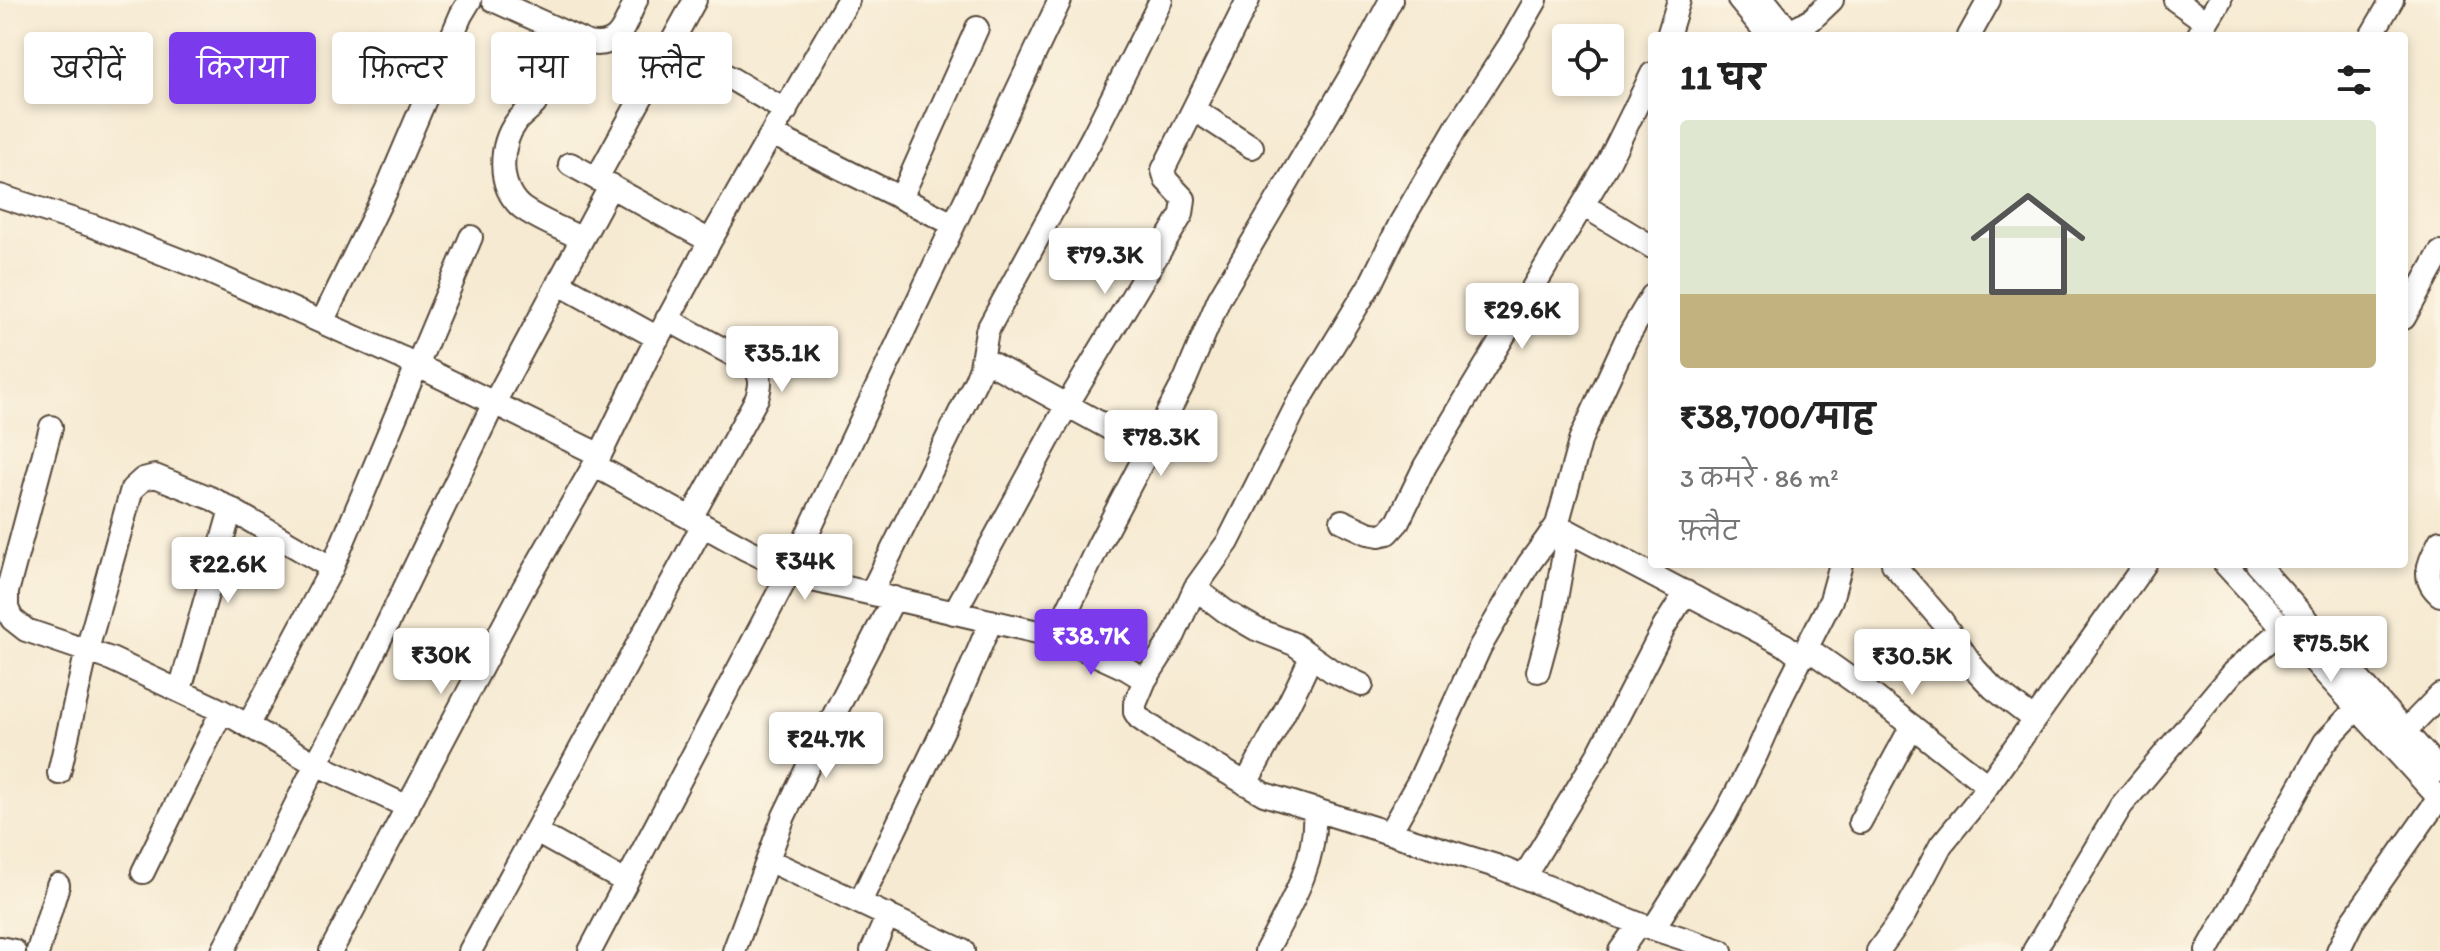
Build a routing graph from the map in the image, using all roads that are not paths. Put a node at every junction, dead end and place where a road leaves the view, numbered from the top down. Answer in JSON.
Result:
{"nodes":[{"id":1,"x":470,"y":0,"type":"edge"},
{"id":2,"x":493,"y":0,"type":"edge"},
{"id":3,"x":636,"y":0,"type":"edge"},
{"id":4,"x":695,"y":0,"type":"edge"},
{"id":5,"x":848,"y":0,"type":"edge"},
{"id":6,"x":1060,"y":0,"type":"edge"},
{"id":7,"x":1161,"y":0,"type":"edge"},
{"id":8,"x":1248,"y":0,"type":"edge"},
{"id":9,"x":1391,"y":0,"type":"edge"},
{"id":10,"x":1536,"y":0,"type":"edge"},
{"id":11,"x":1679,"y":0,"type":"edge"},
{"id":12,"x":1739,"y":0,"type":"edge"},
{"id":13,"x":1764,"y":0,"type":"edge"},
{"id":14,"x":1832,"y":0,"type":"edge"},
{"id":15,"x":1989,"y":0,"type":"edge"},
{"id":16,"x":2175,"y":0,"type":"edge"},
{"id":17,"x":2220,"y":0,"type":"edge"},
{"id":18,"x":2392,"y":0,"type":"edge"},
{"id":19,"x":977,"y":28,"type":"dead end"},
{"id":20,"x":2202,"y":29,"type":"edge"},
{"id":21,"x":677,"y":32,"type":"edge"},
{"id":22,"x":1669,"y":32,"type":"edge"},
{"id":23,"x":1780,"y":32,"type":"edge"},
{"id":24,"x":1782,"y":32,"type":"edge"},
{"id":25,"x":1789,"y":32,"type":"edge"},
{"id":26,"x":1971,"y":32,"type":"edge"},
{"id":27,"x":2373,"y":32,"type":"edge"},
{"id":28,"x":732,"y":79,"type":"edge"},
{"id":29,"x":1648,"y":82,"type":"edge"},
{"id":30,"x":535,"y":104,"type":"dead end"},
{"id":31,"x":642,"y":104,"type":"edge"},
{"id":32,"x":1195,"y":110,"type":"junction"},
{"id":33,"x":786,"y":111,"type":"junction"},
{"id":34,"x":772,"y":134,"type":"junction"},
{"id":35,"x":1252,"y":147,"type":"dead end"},
{"id":36,"x":570,"y":164,"type":"dead end"},
{"id":37,"x":604,"y":182,"type":"junction"},
{"id":38,"x":0,"y":196,"type":"edge"},
{"id":39,"x":901,"y":198,"type":"junction"},
{"id":40,"x":1583,"y":205,"type":"junction"},
{"id":41,"x":953,"y":224,"type":"junction"},
{"id":42,"x":471,"y":237,"type":"dead end"},
{"id":43,"x":582,"y":239,"type":"junction"},
{"id":44,"x":710,"y":241,"type":"junction"},
{"id":45,"x":1648,"y":245,"type":"edge"},
{"id":46,"x":2440,"y":253,"type":"edge"},
{"id":47,"x":558,"y":283,"type":"junction"},
{"id":48,"x":1648,"y":303,"type":"edge"},
{"id":49,"x":2408,"y":311,"type":"edge"},
{"id":50,"x":322,"y":322,"type":"junction"},
{"id":51,"x":662,"y":329,"type":"junction"},
{"id":52,"x":983,"y":359,"type":"junction"},
{"id":53,"x":417,"y":365,"type":"junction"},
{"id":54,"x":494,"y":403,"type":"junction"},
{"id":55,"x":1067,"y":405,"type":"junction"},
{"id":56,"x":51,"y":427,"type":"dead end"},
{"id":57,"x":1149,"y":450,"type":"junction"},
{"id":58,"x":597,"y":460,"type":"junction"},
{"id":59,"x":231,"y":509,"type":"junction"},
{"id":60,"x":1342,"y":521,"type":"dead end"},
{"id":61,"x":697,"y":522,"type":"junction"},
{"id":62,"x":1563,"y":528,"type":"junction"},
{"id":63,"x":2440,"y":541,"type":"edge"},
{"id":64,"x":332,"y":568,"type":"junction"},
{"id":65,"x":1840,"y":568,"type":"edge"},
{"id":66,"x":1896,"y":568,"type":"edge"},
{"id":67,"x":2142,"y":568,"type":"edge"},
{"id":68,"x":2230,"y":568,"type":"edge"},
{"id":69,"x":2259,"y":568,"type":"edge"},
{"id":70,"x":790,"y":571,"type":"junction"},
{"id":71,"x":1195,"y":588,"type":"junction"},
{"id":72,"x":1686,"y":592,"type":"junction"},
{"id":73,"x":871,"y":593,"type":"junction"},
{"id":74,"x":2440,"y":595,"type":"edge"},
{"id":75,"x":894,"y":598,"type":"junction"},
{"id":76,"x":954,"y":613,"type":"junction"},
{"id":77,"x":991,"y":621,"type":"junction"},
{"id":78,"x":2292,"y":622,"type":"junction"},
{"id":79,"x":6,"y":625,"type":"edge"},
{"id":80,"x":1055,"y":636,"type":"junction"},
{"id":81,"x":87,"y":650,"type":"junction"},
{"id":82,"x":1804,"y":653,"type":"junction"},
{"id":83,"x":1311,"y":656,"type":"junction"},
{"id":84,"x":1538,"y":671,"type":"dead end"},
{"id":85,"x":1145,"y":680,"type":"junction"},
{"id":86,"x":1362,"y":685,"type":"dead end"},
{"id":87,"x":180,"y":690,"type":"junction"},
{"id":88,"x":2440,"y":695,"type":"edge"},
{"id":89,"x":2365,"y":702,"type":"junction"},
{"id":90,"x":222,"y":711,"type":"junction"},
{"id":91,"x":2033,"y":719,"type":"junction"},
{"id":92,"x":248,"y":726,"type":"junction"},
{"id":93,"x":1912,"y":726,"type":"junction"},
{"id":94,"x":2404,"y":732,"type":"junction"},
{"id":95,"x":316,"y":764,"type":"junction"},
{"id":96,"x":2440,"y":771,"type":"edge"},
{"id":97,"x":59,"y":773,"type":"dead end"},
{"id":98,"x":1246,"y":784,"type":"junction"},
{"id":99,"x":1987,"y":785,"type":"junction"},
{"id":100,"x":2439,"y":799,"type":"edge"},
{"id":101,"x":408,"y":807,"type":"junction"},
{"id":102,"x":1314,"y":809,"type":"junction"},
{"id":103,"x":1860,"y":822,"type":"dead end"},
{"id":104,"x":536,"y":832,"type":"junction"},
{"id":105,"x":1390,"y":832,"type":"junction"},
{"id":106,"x":768,"y":860,"type":"junction"},
{"id":107,"x":143,"y":872,"type":"dead end"},
{"id":108,"x":1524,"y":877,"type":"junction"},
{"id":109,"x":626,"y":882,"type":"junction"},
{"id":110,"x":58,"y":885,"type":"dead end"},
{"id":111,"x":860,"y":902,"type":"junction"},
{"id":112,"x":888,"y":915,"type":"junction"},
{"id":113,"x":1646,"y":926,"type":"junction"},
{"id":114,"x":0,"y":948,"type":"edge"},
{"id":115,"x":14,"y":951,"type":"edge"},
{"id":116,"x":38,"y":951,"type":"edge"},
{"id":117,"x":223,"y":951,"type":"edge"},
{"id":118,"x":331,"y":951,"type":"edge"},
{"id":119,"x":470,"y":951,"type":"edge"},
{"id":120,"x":590,"y":951,"type":"edge"},
{"id":121,"x":734,"y":951,"type":"edge"},
{"id":122,"x":872,"y":951,"type":"edge"},
{"id":123,"x":963,"y":951,"type":"edge"},
{"id":124,"x":1266,"y":951,"type":"edge"},
{"id":125,"x":1620,"y":951,"type":"edge"},
{"id":126,"x":1721,"y":951,"type":"edge"},
{"id":127,"x":1878,"y":951,"type":"edge"},
{"id":128,"x":2034,"y":951,"type":"edge"},
{"id":129,"x":2207,"y":951,"type":"edge"},
{"id":130,"x":2338,"y":951,"type":"edge"}],
"edges":[{"from":1,"to":50,"type":"street"},
{"from":2,"to":3,"type":"street"},
{"from":4,"to":21,"type":"street"},
{"from":5,"to":33,"type":"street"},
{"from":6,"to":41,"type":"street"},
{"from":7,"to":52,"type":"street"},
{"from":8,"to":32,"type":"street"},
{"from":9,"to":57,"type":"street"},
{"from":10,"to":71,"type":"street"},
{"from":11,"to":22,"type":"street"},
{"from":12,"to":23,"type":"street"},
{"from":13,"to":24,"type":"street"},
{"from":14,"to":25,"type":"street"},
{"from":15,"to":26,"type":"street"},
{"from":16,"to":20,"type":"street"},
{"from":17,"to":20,"type":"street"},
{"from":18,"to":27,"type":"street"},
{"from":19,"to":39,"type":"street"},
{"from":28,"to":33,"type":"street"},
{"from":29,"to":40,"type":"street"},
{"from":30,"to":43,"type":"street"},
{"from":31,"to":37,"type":"street"},
{"from":32,"to":35,"type":"street"},
{"from":32,"to":55,"type":"street"},
{"from":33,"to":34,"type":"street"},
{"from":34,"to":39,"type":"street"},
{"from":34,"to":44,"type":"street"},
{"from":36,"to":37,"type":"street"},
{"from":37,"to":43,"type":"street"},
{"from":37,"to":44,"type":"street"},
{"from":38,"to":50,"type":"street"},
{"from":39,"to":41,"type":"street"},
{"from":40,"to":45,"type":"street"},
{"from":40,"to":60,"type":"street"},
{"from":41,"to":70,"type":"street"},
{"from":42,"to":53,"type":"street"},
{"from":43,"to":47,"type":"street"},
{"from":44,"to":51,"type":"street"},
{"from":46,"to":49,"type":"street"},
{"from":47,"to":51,"type":"street"},
{"from":47,"to":54,"type":"street"},
{"from":48,"to":62,"type":"street"},
{"from":50,"to":53,"type":"street"},
{"from":51,"to":58,"type":"street"},
{"from":51,"to":61,"type":"street"},
{"from":52,"to":55,"type":"street"},
{"from":52,"to":73,"type":"street"},
{"from":53,"to":54,"type":"street"},
{"from":53,"to":64,"type":"street"},
{"from":54,"to":58,"type":"street"},
{"from":54,"to":95,"type":"street"},
{"from":55,"to":57,"type":"street"},
{"from":55,"to":76,"type":"street"},
{"from":56,"to":79,"type":"street"},
{"from":57,"to":80,"type":"street"},
{"from":58,"to":61,"type":"street"},
{"from":58,"to":101,"type":"street"},
{"from":59,"to":64,"type":"street"},
{"from":59,"to":81,"type":"street"},
{"from":59,"to":87,"type":"street"},
{"from":61,"to":70,"type":"street"},
{"from":61,"to":104,"type":"street"},
{"from":62,"to":72,"type":"street"},
{"from":62,"to":84,"type":"street"},
{"from":62,"to":105,"type":"street"},
{"from":63,"to":74,"type":"street"},
{"from":64,"to":92,"type":"street"},
{"from":65,"to":82,"type":"street"},
{"from":66,"to":91,"type":"street"},
{"from":67,"to":91,"type":"street"},
{"from":68,"to":78,"type":"street"},
{"from":69,"to":78,"type":"street"},
{"from":70,"to":73,"type":"street"},
{"from":70,"to":109,"type":"street"},
{"from":71,"to":83,"type":"street"},
{"from":71,"to":85,"type":"street"},
{"from":72,"to":82,"type":"street"},
{"from":72,"to":108,"type":"street"},
{"from":73,"to":75,"type":"street"},
{"from":75,"to":76,"type":"street"},
{"from":75,"to":106,"type":"street"},
{"from":76,"to":77,"type":"street"},
{"from":77,"to":80,"type":"street"},
{"from":77,"to":111,"type":"street"},
{"from":78,"to":89,"type":"street"},
{"from":78,"to":128,"type":"street"},
{"from":79,"to":81,"type":"street"},
{"from":80,"to":85,"type":"street"},
{"from":81,"to":87,"type":"street"},
{"from":81,"to":97,"type":"street"},
{"from":82,"to":93,"type":"street"},
{"from":82,"to":113,"type":"street"},
{"from":83,"to":86,"type":"street"},
{"from":83,"to":98,"type":"street"},
{"from":85,"to":98,"type":"street"},
{"from":87,"to":90,"type":"street"},
{"from":88,"to":94,"type":"street"},
{"from":89,"to":94,"type":"street"},
{"from":89,"to":100,"type":"street"},
{"from":89,"to":129,"type":"street"},
{"from":90,"to":92,"type":"street"},
{"from":90,"to":107,"type":"street"},
{"from":91,"to":99,"type":"street"},
{"from":92,"to":95,"type":"street"},
{"from":93,"to":99,"type":"street"},
{"from":93,"to":103,"type":"street"},
{"from":94,"to":96,"type":"street"},
{"from":95,"to":101,"type":"street"},
{"from":95,"to":117,"type":"street"},
{"from":98,"to":102,"type":"street"},
{"from":99,"to":127,"type":"street"},
{"from":100,"to":130,"type":"street"},
{"from":101,"to":118,"type":"street"},
{"from":102,"to":105,"type":"street"},
{"from":102,"to":124,"type":"street"},
{"from":104,"to":109,"type":"street"},
{"from":104,"to":119,"type":"street"},
{"from":105,"to":108,"type":"street"},
{"from":106,"to":111,"type":"street"},
{"from":106,"to":121,"type":"street"},
{"from":108,"to":113,"type":"street"},
{"from":109,"to":120,"type":"street"},
{"from":110,"to":116,"type":"street"},
{"from":111,"to":112,"type":"street"},
{"from":112,"to":122,"type":"street"},
{"from":112,"to":123,"type":"street"},
{"from":113,"to":125,"type":"street"},
{"from":113,"to":126,"type":"street"},
{"from":114,"to":115,"type":"street"}]}
